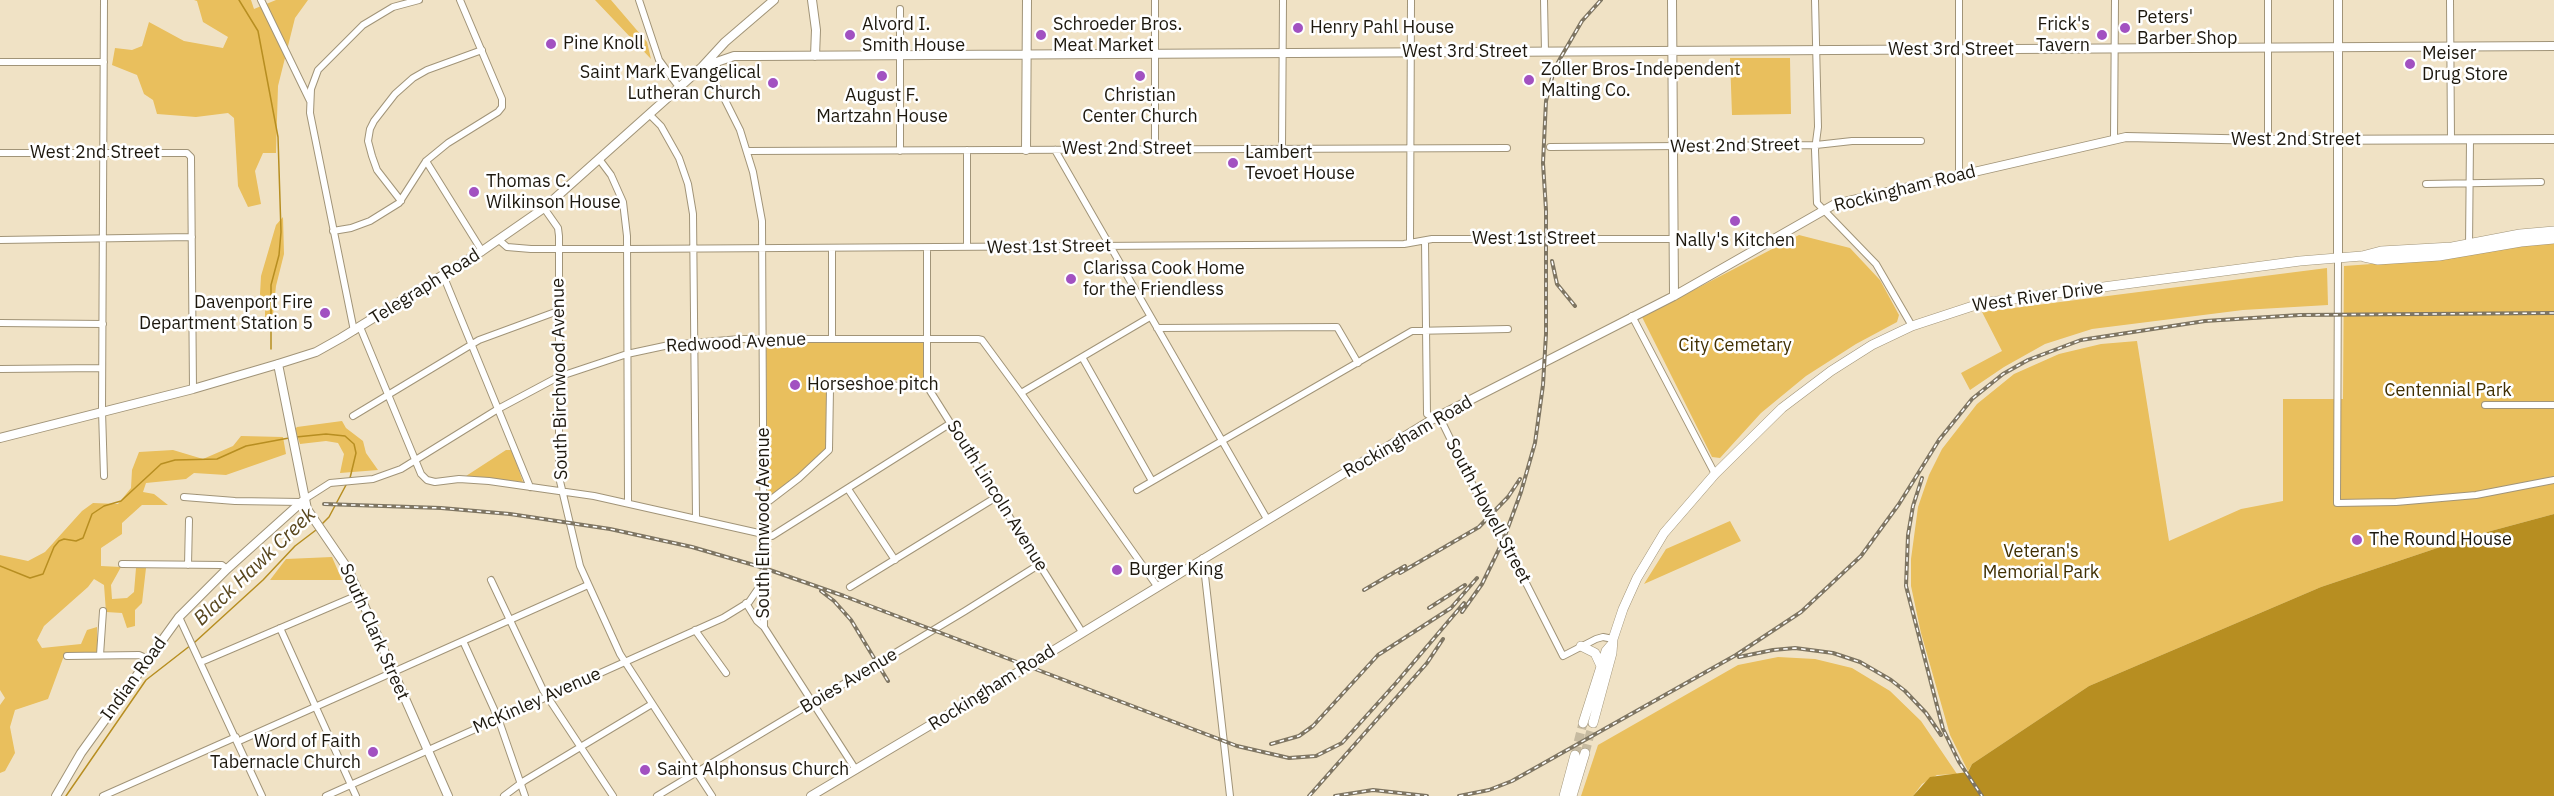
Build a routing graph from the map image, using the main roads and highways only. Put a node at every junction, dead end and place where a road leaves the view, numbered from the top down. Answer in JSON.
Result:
{"nodes":[{"id":1,"x":2554,"y":231,"type":"edge"},
{"id":2,"x":2554,"y":239,"type":"edge"},
{"id":3,"x":2469,"y":248,"type":"junction"},
{"id":4,"x":1612,"y":641,"type":"junction"},
{"id":5,"x":1581,"y":646,"type":"road end"},
{"id":6,"x":1601,"y":666,"type":"junction"},
{"id":7,"x":1564,"y":796,"type":"edge"},
{"id":8,"x":1572,"y":796,"type":"edge"}],
"edges":[{"from":1,"to":3,"type":"main road","name":"West River Drive"},
{"from":2,"to":3,"type":"main road","name":"West River Drive"},
{"from":3,"to":4,"type":"main road","name":"West River Drive"},
{"from":4,"to":6,"type":"main road","name":"West River Drive"},
{"from":4,"to":6,"type":"main road","name":"West River Drive"},
{"from":5,"to":6,"type":"main road"},
{"from":7,"to":8,"type":"main road"}]}
